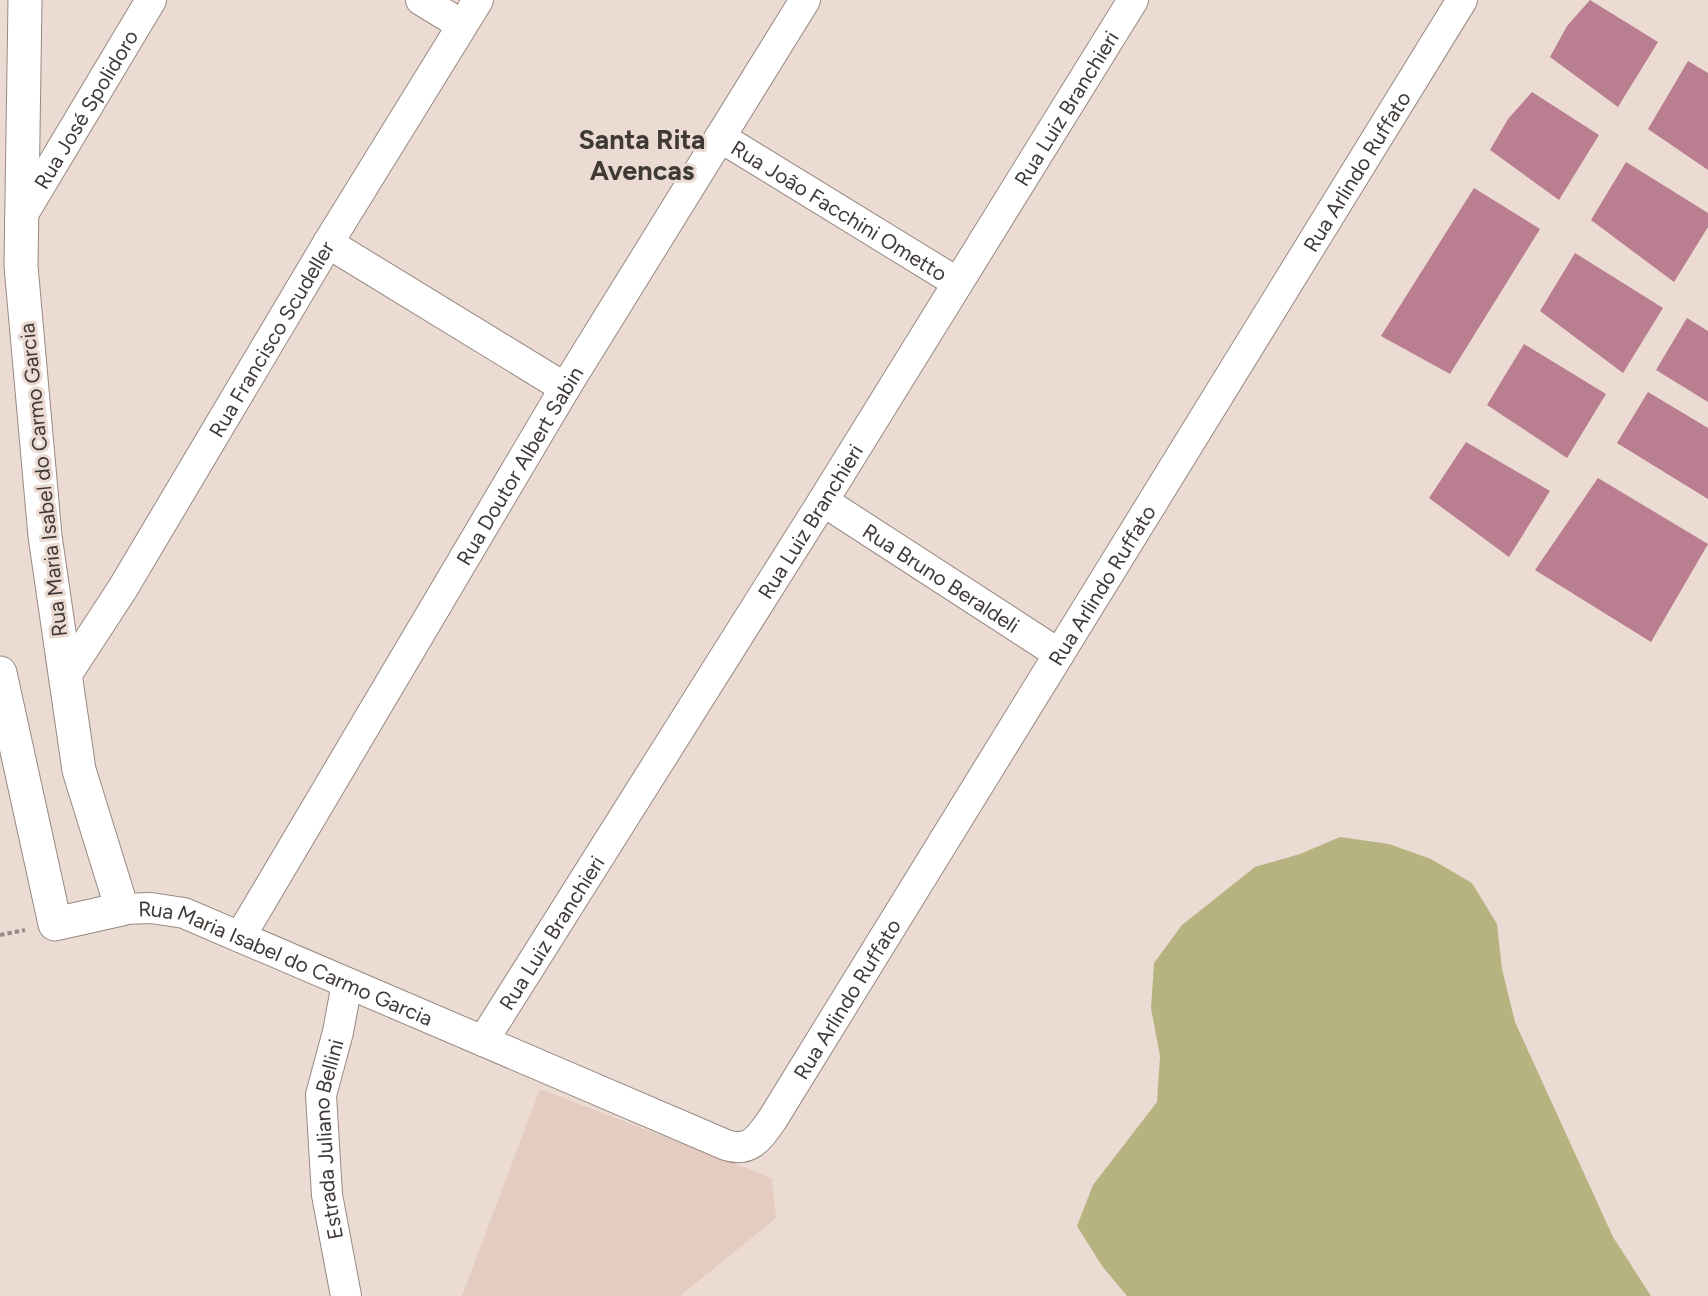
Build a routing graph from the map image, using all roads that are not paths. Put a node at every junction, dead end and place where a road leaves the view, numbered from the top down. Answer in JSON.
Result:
{"nodes":[{"id":1,"x":25,"y":0,"type":"edge"},
{"id":2,"x":151,"y":0,"type":"edge"},
{"id":3,"x":422,"y":0,"type":"edge"},
{"id":4,"x":478,"y":0,"type":"edge"},
{"id":5,"x":805,"y":0,"type":"edge"},
{"id":6,"x":1133,"y":0,"type":"edge"},
{"id":7,"x":1462,"y":0,"type":"edge"},
{"id":8,"x":462,"y":25,"type":"junction"},
{"id":9,"x":720,"y":137,"type":"junction"},
{"id":10,"x":20,"y":219,"type":"junction"},
{"id":11,"x":328,"y":243,"type":"junction"},
{"id":12,"x":958,"y":283,"type":"junction"},
{"id":13,"x":565,"y":388,"type":"junction"},
{"id":14,"x":823,"y":501,"type":"junction"},
{"id":15,"x":1059,"y":654,"type":"junction"},
{"id":16,"x":0,"y":673,"type":"edge"},
{"id":17,"x":65,"y":678,"type":"junction"},
{"id":18,"x":122,"y":909,"type":"junction"},
{"id":19,"x":240,"y":937,"type":"junction"},
{"id":20,"x":347,"y":983,"type":"junction"},
{"id":21,"x":483,"y":1041,"type":"junction"},
{"id":22,"x":726,"y":1144,"type":"joint"},
{"id":23,"x":346,"y":1296,"type":"edge"}],
"edges":[{"from":1,"to":10,"type":"street","name":"Rua Maria Isabel do Carmo Garcia"},
{"from":2,"to":10,"type":"street","name":"Rua José Spolidoro"},
{"from":3,"to":8,"type":"street"},
{"from":4,"to":8,"type":"street","name":"Rua Francisco Scudeller"},
{"from":5,"to":9,"type":"street","name":"Rua Doutor Albert Sabin"},
{"from":6,"to":12,"type":"street","name":"Rua Luiz Branchieri"},
{"from":7,"to":15,"type":"street","name":"Rua Arlindo Ruffato"},
{"from":8,"to":11,"type":"street","name":"Rua Francisco Scudeller"},
{"from":9,"to":12,"type":"street","name":"Rua João Facchini Ometto"},
{"from":9,"to":13,"type":"street","name":"Rua Doutor Albert Sabin"},
{"from":10,"to":17,"type":"street","name":"Rua Maria Isabel do Carmo Garcia"},
{"from":11,"to":13,"type":"street"},
{"from":11,"to":17,"type":"street","name":"Rua Francisco Scudeller"},
{"from":12,"to":14,"type":"street","name":"Rua Luiz Branchieri"},
{"from":13,"to":19,"type":"street","name":"Rua Doutor Albert Sabin"},
{"from":14,"to":15,"type":"street","name":"Rua Bruno Beraldeli"},
{"from":14,"to":21,"type":"street","name":"Rua Luiz Branchieri"},
{"from":15,"to":22,"type":"street","name":"Rua Arlindo Ruffato"},
{"from":16,"to":18,"type":"street"},
{"from":17,"to":18,"type":"street","name":"Rua Maria Isabel do Carmo Garcia"},
{"from":18,"to":19,"type":"street","name":"Rua Maria Isabel do Carmo Garcia"},
{"from":19,"to":20,"type":"street","name":"Rua Maria Isabel do Carmo Garcia"},
{"from":20,"to":21,"type":"street","name":"Rua Maria Isabel do Carmo Garcia"},
{"from":20,"to":23,"type":"street","name":"Estrada Juliano Bellini"},
{"from":21,"to":22,"type":"street","name":"Rua Maria Isabel do Carmo Garcia"}]}
